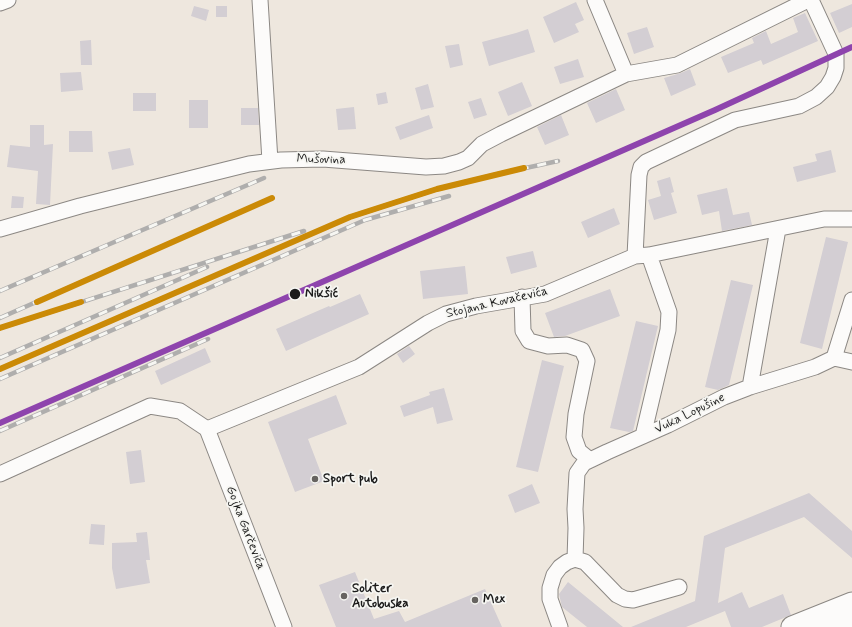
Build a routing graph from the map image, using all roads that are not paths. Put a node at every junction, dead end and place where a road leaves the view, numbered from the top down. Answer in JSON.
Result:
{"nodes":[{"id":1,"x":8,"y":0,"type":"edge"},
{"id":2,"x":260,"y":0,"type":"edge"},
{"id":3,"x":595,"y":0,"type":"edge"},
{"id":4,"x":809,"y":0,"type":"edge"},
{"id":5,"x":0,"y":3,"type":"edge"},
{"id":6,"x":626,"y":74,"type":"junction"},
{"id":7,"x":270,"y":161,"type":"junction"},
{"id":8,"x":852,"y":219,"type":"edge"},
{"id":9,"x":0,"y":229,"type":"edge"},
{"id":10,"x":778,"y":229,"type":"junction"},
{"id":11,"x":642,"y":256,"type":"junction"},
{"id":12,"x":522,"y":297,"type":"junction"},
{"id":13,"x":852,"y":300,"type":"edge"},
{"id":14,"x":834,"y":358,"type":"junction"},
{"id":15,"x":852,"y":362,"type":"edge"},
{"id":16,"x":750,"y":386,"type":"junction"},
{"id":17,"x":207,"y":429,"type":"junction"},
{"id":18,"x":643,"y":436,"type":"junction"},
{"id":19,"x":590,"y":460,"type":"junction"},
{"id":20,"x":0,"y":474,"type":"edge"},
{"id":21,"x":575,"y":559,"type":"junction"},
{"id":22,"x":679,"y":587,"type":"dead end"},
{"id":23,"x":852,"y":603,"type":"edge"},
{"id":24,"x":852,"y":618,"type":"edge"},
{"id":25,"x":284,"y":627,"type":"edge"},
{"id":26,"x":560,"y":627,"type":"edge"},
{"id":27,"x":792,"y":627,"type":"edge"},
{"id":28,"x":831,"y":627,"type":"edge"}],
"edges":[{"from":1,"to":5,"type":"street"},
{"from":2,"to":7,"type":"street"},
{"from":3,"to":6,"type":"street"},
{"from":4,"to":6,"type":"street","name":"Mušovina"},
{"from":4,"to":11,"type":"street"},
{"from":6,"to":7,"type":"street","name":"Mušovina"},
{"from":7,"to":9,"type":"street","name":"Mušovina"},
{"from":8,"to":10,"type":"street","name":"Stojana Kovačevića"},
{"from":10,"to":11,"type":"street","name":"Stojana Kovačevića"},
{"from":10,"to":16,"type":"street"},
{"from":11,"to":12,"type":"street","name":"Stojana Kovačevića"},
{"from":11,"to":18,"type":"street"},
{"from":12,"to":17,"type":"street","name":"Stojana Kovačevića"},
{"from":12,"to":19,"type":"street"},
{"from":13,"to":14,"type":"street"},
{"from":14,"to":15,"type":"street"},
{"from":14,"to":16,"type":"street","name":"Vuka Lopušine"},
{"from":16,"to":18,"type":"street","name":"Vuka Lopušine"},
{"from":17,"to":20,"type":"street"},
{"from":17,"to":25,"type":"street","name":"Gojka Garčevića"},
{"from":18,"to":19,"type":"street","name":"Vuka Lopušine"},
{"from":19,"to":21,"type":"street","name":"Vuka Lopušine"},
{"from":21,"to":22,"type":"street"},
{"from":21,"to":26,"type":"street"},
{"from":23,"to":27,"type":"main road"},
{"from":24,"to":28,"type":"main road"}]}
